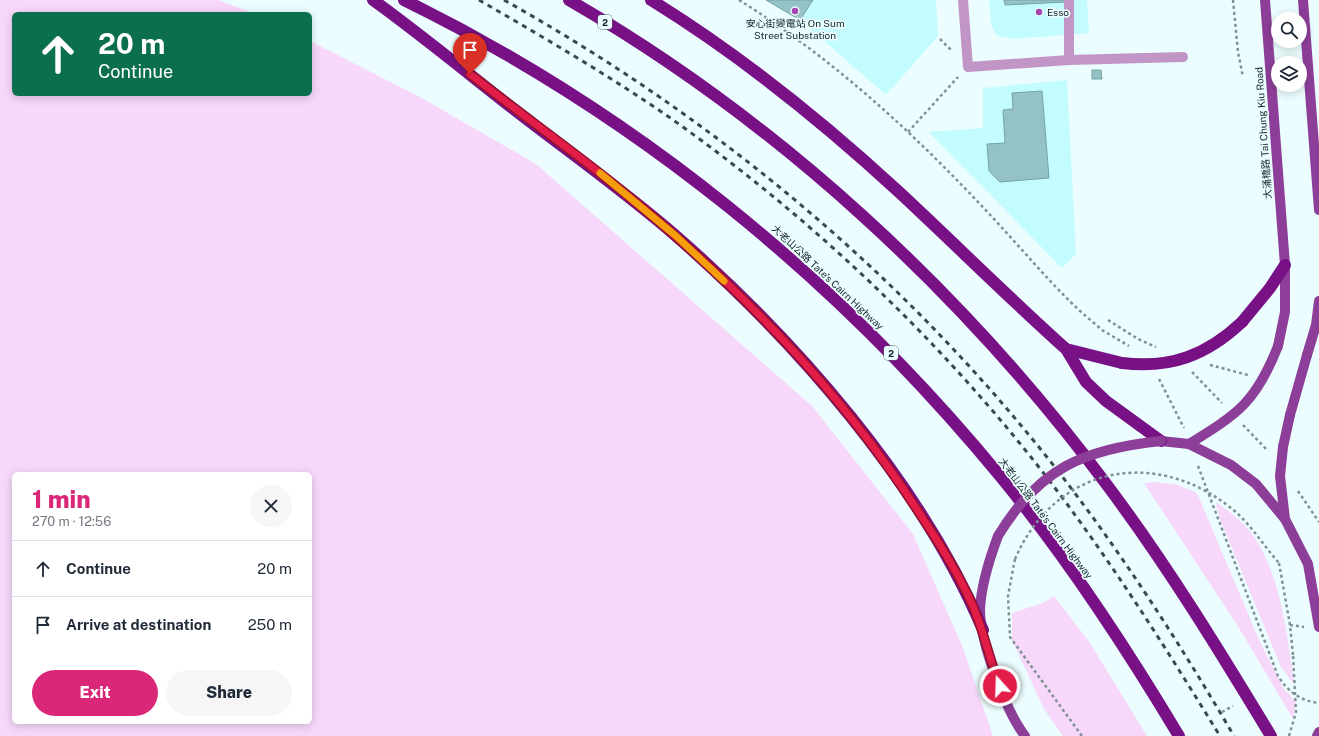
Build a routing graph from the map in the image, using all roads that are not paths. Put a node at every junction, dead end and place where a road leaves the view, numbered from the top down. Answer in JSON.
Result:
{"nodes":[{"id":1,"x":373,"y":0,"type":"edge"},
{"id":2,"x":404,"y":0,"type":"edge"},
{"id":3,"x":569,"y":0,"type":"edge"},
{"id":4,"x":651,"y":0,"type":"edge"},
{"id":5,"x":963,"y":0,"type":"edge"},
{"id":6,"x":1069,"y":0,"type":"edge"},
{"id":7,"x":1265,"y":0,"type":"edge"},
{"id":8,"x":1303,"y":0,"type":"edge"},
{"id":9,"x":1183,"y":57,"type":"dead end"},
{"id":10,"x":1069,"y":60,"type":"junction"},
{"id":11,"x":1319,"y":210,"type":"edge"},
{"id":12,"x":1285,"y":265,"type":"junction"},
{"id":13,"x":1319,"y":301,"type":"edge"},
{"id":14,"x":1066,"y":350,"type":"junction"},
{"id":15,"x":1161,"y":441,"type":"junction"},
{"id":16,"x":1190,"y":444,"type":"junction"},
{"id":17,"x":1285,"y":519,"type":"junction"},
{"id":18,"x":1319,"y":627,"type":"edge"},
{"id":19,"x":983,"y":630,"type":"junction"},
{"id":20,"x":1319,"y":732,"type":"edge"},
{"id":21,"x":1026,"y":736,"type":"edge"},
{"id":22,"x":1179,"y":736,"type":"edge"},
{"id":23,"x":1270,"y":736,"type":"edge"},
{"id":24,"x":1317,"y":736,"type":"edge"}],
"edges":[{"from":1,"to":19,"type":"highway"},
{"from":2,"to":22,"type":"highway","name":"大老山公路 Tate's Cairn Highway","number":"2"},
{"from":3,"to":23,"type":"highway","number":"2"},
{"from":4,"to":14,"type":"highway"},
{"from":5,"to":10,"type":"street"},
{"from":6,"to":10,"type":"street"},
{"from":7,"to":12,"type":"main road","name":"大涌橋路 Tai Chung Kiu Road"},
{"from":8,"to":11,"type":"main road"},
{"from":9,"to":10,"type":"street"},
{"from":12,"to":14,"type":"highway","bridge":true},
{"from":12,"to":16,"type":"main road","name":"大涌橋路 Tai Chung Kiu Road","bridge":true},
{"from":13,"to":17,"type":"main road","bridge":true},
{"from":14,"to":15,"type":"highway"},
{"from":15,"to":16,"type":"main road"},
{"from":15,"to":19,"type":"main road","bridge":true},
{"from":16,"to":17,"type":"main road","bridge":true},
{"from":17,"to":18,"type":"main road"},
{"from":19,"to":21,"type":"main road"},
{"from":20,"to":24,"type":"main road"}]}
